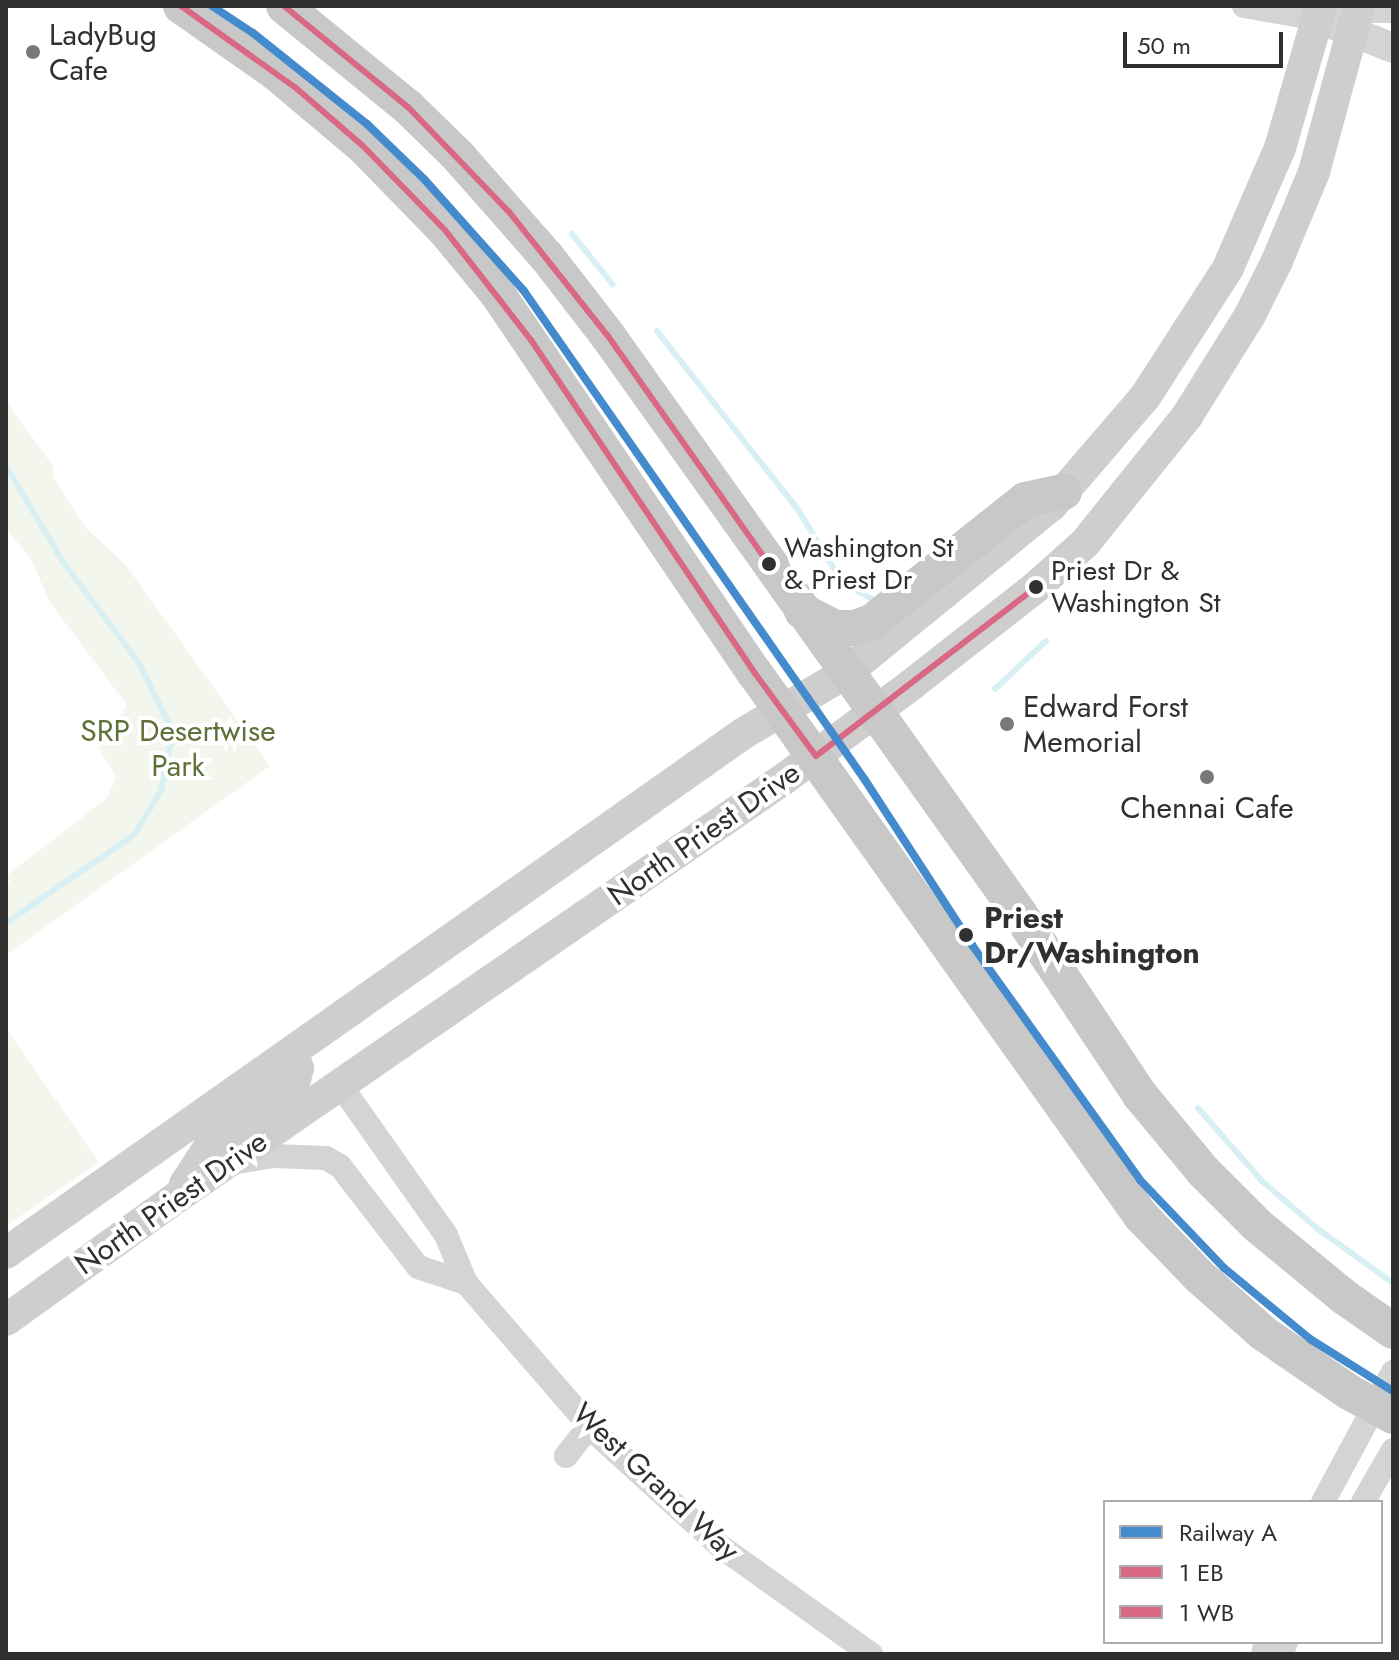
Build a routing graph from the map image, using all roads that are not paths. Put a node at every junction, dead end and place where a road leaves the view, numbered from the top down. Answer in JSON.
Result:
{"nodes":[{"id":1,"x":181,"y":6,"type":"edge"},
{"id":2,"x":284,"y":6,"type":"edge"},
{"id":3,"x":1244,"y":6,"type":"edge"},
{"id":4,"x":1393,"y":8,"type":"edge"},
{"id":5,"x":1320,"y":12,"type":"edge"},
{"id":6,"x":1357,"y":16,"type":"edge"},
{"id":7,"x":1393,"y":48,"type":"edge"},
{"id":8,"x":1064,"y":492,"type":"junction"},
{"id":9,"x":802,"y":610,"type":"junction"},
{"id":10,"x":847,"y":672,"type":"junction"},
{"id":11,"x":782,"y":709,"type":"junction"},
{"id":12,"x":876,"y":711,"type":"junction"},
{"id":13,"x":816,"y":756,"type":"junction"},
{"id":14,"x":292,"y":1052,"type":"junction"},
{"id":15,"x":341,"y":1086,"type":"junction"},
{"id":16,"x":225,"y":1164,"type":"junction"},
{"id":17,"x":177,"y":1197,"type":"junction"},
{"id":18,"x":6,"y":1253,"type":"edge"},
{"id":19,"x":466,"y":1283,"type":"junction"},
{"id":20,"x":6,"y":1320,"type":"edge"},
{"id":21,"x":1393,"y":1331,"type":"edge"},
{"id":22,"x":1393,"y":1372,"type":"edge"},
{"id":23,"x":1384,"y":1411,"type":"edge"},
{"id":24,"x":590,"y":1425,"type":"junction"},
{"id":25,"x":1393,"y":1450,"type":"edge"},
{"id":26,"x":566,"y":1456,"type":"dead end"},
{"id":27,"x":1324,"y":1500,"type":"edge"},
{"id":28,"x":1364,"y":1500,"type":"edge"},
{"id":29,"x":871,"y":1654,"type":"edge"}],
"edges":[{"from":1,"to":11,"type":"main road"},
{"from":2,"to":9,"type":"main road"},
{"from":3,"to":5,"type":"street"},
{"from":4,"to":6,"type":"street"},
{"from":5,"to":6,"type":"street"},
{"from":5,"to":8,"type":"main road","name":"North Priest Drive"},
{"from":6,"to":7,"type":"street"},
{"from":6,"to":12,"type":"main road","name":"North Priest Drive"},
{"from":8,"to":9,"type":"main road"},
{"from":8,"to":10,"type":"main road","name":"North Priest Drive"},
{"from":9,"to":10,"type":"main road"},
{"from":10,"to":11,"type":"main road","name":"North Priest Drive"},
{"from":10,"to":12,"type":"main road"},
{"from":11,"to":13,"type":"main road"},
{"from":11,"to":14,"type":"main road","name":"North Priest Drive"},
{"from":12,"to":13,"type":"main road","name":"North Priest Drive"},
{"from":12,"to":21,"type":"main road"},
{"from":13,"to":15,"type":"main road","name":"North Priest Drive"},
{"from":13,"to":23,"type":"main road"},
{"from":14,"to":17,"type":"main road"},
{"from":14,"to":18,"type":"main road","name":"North Priest Drive"},
{"from":15,"to":16,"type":"main road","name":"North Priest Drive"},
{"from":15,"to":19,"type":"street","name":"West Grand Way"},
{"from":16,"to":17,"type":"main road","name":"North Priest Drive"},
{"from":16,"to":19,"type":"street"},
{"from":17,"to":20,"type":"main road","name":"North Priest Drive"},
{"from":19,"to":24,"type":"street","name":"West Grand Way"},
{"from":22,"to":23,"type":"street"},
{"from":23,"to":27,"type":"street"},
{"from":24,"to":26,"type":"street"},
{"from":24,"to":29,"type":"street","name":"West Grand Way"},
{"from":25,"to":28,"type":"street"}]}
